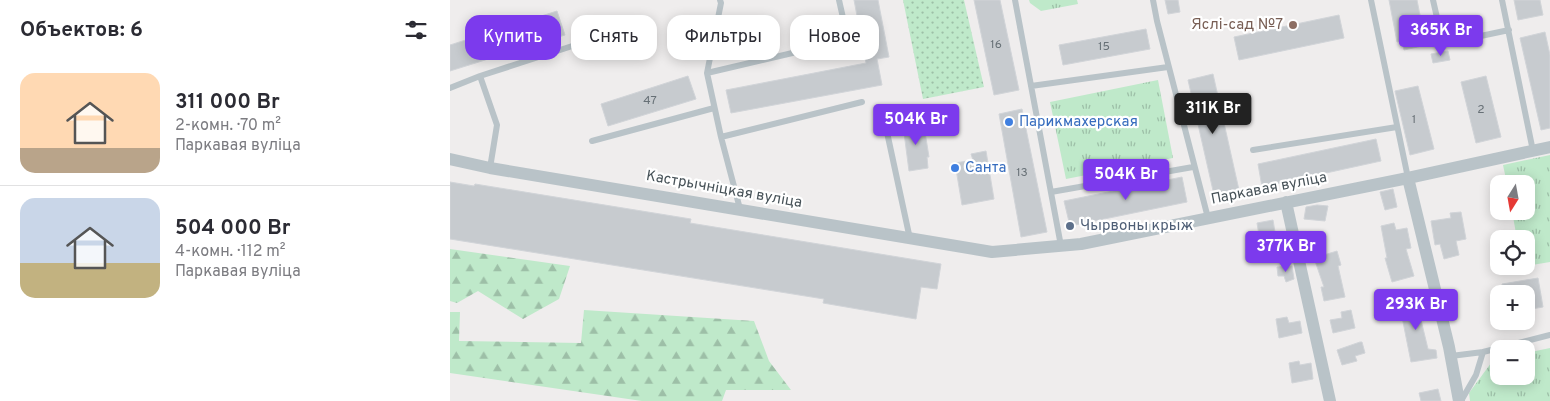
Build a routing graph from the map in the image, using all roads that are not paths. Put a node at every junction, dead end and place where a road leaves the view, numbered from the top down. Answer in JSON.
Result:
{"nodes":[{"id":1,"x":720,"y":0,"type":"edge"},
{"id":2,"x":840,"y":0,"type":"edge"},
{"id":3,"x":1015,"y":0,"type":"edge"},
{"id":4,"x":1153,"y":0,"type":"edge"},
{"id":5,"x":1371,"y":0,"type":"edge"},
{"id":6,"x":1441,"y":0,"type":"edge"},
{"id":7,"x":1502,"y":0,"type":"edge"},
{"id":8,"x":1434,"y":1,"type":"edge"},
{"id":9,"x":1509,"y":30,"type":"junction"},
{"id":10,"x":571,"y":47,"type":"edge"},
{"id":11,"x":1168,"y":67,"type":"junction"},
{"id":12,"x":707,"y":73,"type":"junction"},
{"id":13,"x":480,"y":76,"type":"junction"},
{"id":14,"x":1031,"y":86,"type":"junction"},
{"id":15,"x":450,"y":88,"type":"edge"},
{"id":16,"x":862,"y":102,"type":"dead end"},
{"id":17,"x":714,"y":108,"type":"junction"},
{"id":18,"x":885,"y":123,"type":"dead end"},
{"id":19,"x":1397,"y":126,"type":"junction"},
{"id":20,"x":721,"y":137,"type":"junction"},
{"id":21,"x":592,"y":141,"type":"dead end"},
{"id":22,"x":1550,"y":147,"type":"edge"},
{"id":23,"x":1253,"y":150,"type":"dead end"},
{"id":24,"x":1533,"y":151,"type":"junction"},
{"id":25,"x":450,"y":160,"type":"edge"},
{"id":26,"x":1193,"y":167,"type":"junction"},
{"id":27,"x":490,"y":168,"type":"junction"},
{"id":28,"x":1408,"y":178,"type":"junction"},
{"id":29,"x":1051,"y":192,"type":"junction"},
{"id":30,"x":1286,"y":202,"type":"junction"},
{"id":31,"x":740,"y":209,"type":"junction"},
{"id":32,"x":1208,"y":218,"type":"junction"},
{"id":33,"x":911,"y":240,"type":"junction"},
{"id":34,"x":1061,"y":246,"type":"junction"},
{"id":35,"x":992,"y":252,"type":"joint"},
{"id":36,"x":1550,"y":335,"type":"edge"},
{"id":37,"x":1483,"y":352,"type":"junction"},
{"id":38,"x":1450,"y":356,"type":"junction"},
{"id":39,"x":1330,"y":401,"type":"edge"},
{"id":40,"x":1460,"y":401,"type":"edge"}],
"edges":[{"from":1,"to":12,"type":"lane"},
{"from":2,"to":12,"type":"lane"},
{"from":3,"to":14,"type":"lane"},
{"from":4,"to":11,"type":"lane"},
{"from":5,"to":19,"type":"lane"},
{"from":6,"to":8,"type":"lane"},
{"from":7,"to":9,"type":"lane"},
{"from":8,"to":9,"type":"lane"},
{"from":9,"to":24,"type":"lane"},
{"from":10,"to":13,"type":"lane"},
{"from":11,"to":14,"type":"lane"},
{"from":11,"to":26,"type":"lane"},
{"from":12,"to":17,"type":"lane"},
{"from":13,"to":15,"type":"lane"},
{"from":13,"to":27,"type":"lane"},
{"from":14,"to":29,"type":"lane"},
{"from":16,"to":20,"type":"lane"},
{"from":17,"to":20,"type":"lane"},
{"from":17,"to":21,"type":"lane"},
{"from":18,"to":33,"type":"lane"},
{"from":19,"to":23,"type":"lane"},
{"from":19,"to":28,"type":"lane"},
{"from":20,"to":31,"type":"lane"},
{"from":22,"to":24,"type":"street","name":"Паркавая вуліца"},
{"from":24,"to":28,"type":"street","name":"Паркавая вуліца"},
{"from":25,"to":27,"type":"street","name":"Кастрычніцкая вуліца"},
{"from":26,"to":29,"type":"lane"},
{"from":26,"to":32,"type":"lane"},
{"from":27,"to":31,"type":"street","name":"Кастрычніцкая вуліца"},
{"from":28,"to":30,"type":"street","name":"Паркавая вуліца"},
{"from":28,"to":38,"type":"street"},
{"from":29,"to":34,"type":"lane"},
{"from":30,"to":32,"type":"street","name":"Паркавая вуліца"},
{"from":30,"to":39,"type":"street"},
{"from":31,"to":33,"type":"street","name":"Кастрычніцкая вуліца"},
{"from":32,"to":34,"type":"street","name":"Паркавая вуліца"},
{"from":33,"to":35,"type":"street","name":"Кастрычніцкая вуліца"},
{"from":34,"to":35,"type":"street","name":"Паркавая вуліца"},
{"from":36,"to":37,"type":"lane"},
{"from":37,"to":38,"type":"lane"},
{"from":37,"to":40,"type":"lane"},
{"from":38,"to":40,"type":"street"}]}
